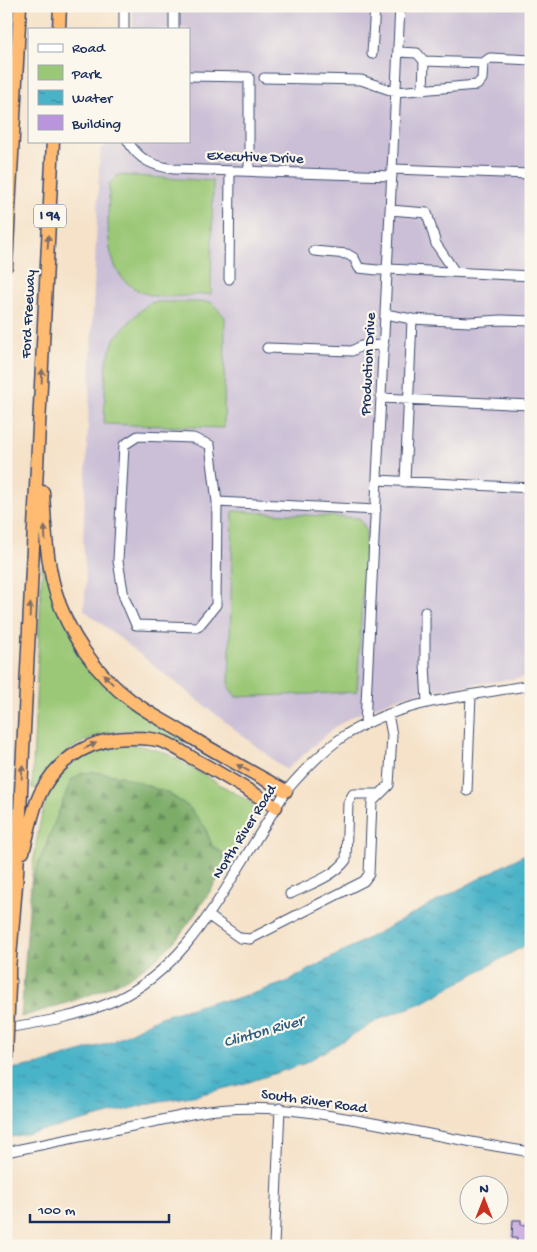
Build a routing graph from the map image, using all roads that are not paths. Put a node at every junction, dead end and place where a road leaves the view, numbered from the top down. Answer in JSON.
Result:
{"nodes":[{"id":1,"x":20,"y":6,"type":"edge"},
{"id":2,"x":60,"y":6,"type":"edge"},
{"id":3,"x":124,"y":6,"type":"edge"},
{"id":4,"x":166,"y":6,"type":"edge"},
{"id":5,"x":376,"y":6,"type":"edge"},
{"id":6,"x":400,"y":6,"type":"edge"},
{"id":7,"x":59,"y":28,"type":"edge"},
{"id":8,"x":124,"y":28,"type":"edge"},
{"id":9,"x":174,"y":28,"type":"edge"},
{"id":10,"x":398,"y":52,"type":"junction"},
{"id":11,"x":372,"y":54,"type":"dead end"},
{"id":12,"x":531,"y":60,"type":"edge"},
{"id":13,"x":424,"y":61,"type":"junction"},
{"id":14,"x":483,"y":63,"type":"junction"},
{"id":15,"x":190,"y":76,"type":"edge"},
{"id":16,"x":264,"y":78,"type":"dead end"},
{"id":17,"x":423,"y":90,"type":"junction"},
{"id":18,"x":396,"y":92,"type":"junction"},
{"id":19,"x":53,"y":142,"type":"edge"},
{"id":20,"x":129,"y":142,"type":"edge"},
{"id":21,"x":230,"y":171,"type":"junction"},
{"id":22,"x":249,"y":171,"type":"junction"},
{"id":23,"x":392,"y":172,"type":"junction"},
{"id":24,"x":531,"y":174,"type":"edge"},
{"id":25,"x":390,"y":210,"type":"junction"},
{"id":26,"x":314,"y":251,"type":"dead end"},
{"id":27,"x":6,"y":266,"type":"edge"},
{"id":28,"x":388,"y":269,"type":"junction"},
{"id":29,"x":455,"y":272,"type":"junction"},
{"id":30,"x":531,"y":276,"type":"edge"},
{"id":31,"x":229,"y":279,"type":"dead end"},
{"id":32,"x":385,"y":314,"type":"junction"},
{"id":33,"x":412,"y":319,"type":"junction"},
{"id":34,"x":531,"y":321,"type":"edge"},
{"id":35,"x":384,"y":345,"type":"junction"},
{"id":36,"x":267,"y":348,"type":"dead end"},
{"id":37,"x":381,"y":398,"type":"junction"},
{"id":38,"x":410,"y":399,"type":"junction"},
{"id":39,"x":531,"y":405,"type":"edge"},
{"id":40,"x":40,"y":424,"type":"junction"},
{"id":41,"x":377,"y":480,"type":"junction"},
{"id":42,"x":405,"y":482,"type":"junction"},
{"id":43,"x":531,"y":488,"type":"edge"},
{"id":44,"x":217,"y":502,"type":"junction"},
{"id":45,"x":376,"y":510,"type":"junction"},
{"id":46,"x":425,"y":612,"type":"dead end"},
{"id":47,"x":531,"y":685,"type":"edge"},
{"id":48,"x":471,"y":695,"type":"junction"},
{"id":49,"x":428,"y":703,"type":"junction"},
{"id":50,"x":388,"y":714,"type":"junction"},
{"id":51,"x":365,"y":724,"type":"junction"},
{"id":52,"x":286,"y":791,"type":"junction"},
{"id":53,"x":467,"y":791,"type":"dead end"},
{"id":54,"x":379,"y":794,"type":"junction"},
{"id":55,"x":276,"y":807,"type":"junction"},
{"id":56,"x":17,"y":873,"type":"junction"},
{"id":57,"x":290,"y":894,"type":"dead end"},
{"id":58,"x":209,"y":916,"type":"junction"},
{"id":59,"x":6,"y":1028,"type":"edge"},
{"id":60,"x":6,"y":1058,"type":"edge"},
{"id":61,"x":280,"y":1108,"type":"junction"},
{"id":62,"x":6,"y":1152,"type":"edge"},
{"id":63,"x":531,"y":1152,"type":"edge"},
{"id":64,"x":274,"y":1246,"type":"edge"}],
"edges":[{"from":1,"to":27,"type":"highway","name":"Ford Freeway"},
{"from":2,"to":7,"type":"highway"},
{"from":3,"to":8,"type":"street"},
{"from":4,"to":9,"type":"street"},
{"from":5,"to":11,"type":"street"},
{"from":6,"to":10,"type":"street","name":"Production Drive"},
{"from":10,"to":13,"type":"street"},
{"from":10,"to":18,"type":"street","name":"Production Drive"},
{"from":12,"to":14,"type":"street"},
{"from":13,"to":14,"type":"street"},
{"from":13,"to":17,"type":"street"},
{"from":14,"to":17,"type":"street"},
{"from":15,"to":22,"type":"street"},
{"from":16,"to":18,"type":"street"},
{"from":17,"to":18,"type":"street"},
{"from":18,"to":23,"type":"street","name":"Production Drive"},
{"from":40,"to":19,"type":"highway","name":"Ford Freeway","number":"I 94","one_way":true},
{"from":20,"to":21,"type":"street","name":"Executive Drive"},
{"from":21,"to":22,"type":"street","name":"Executive Drive"},
{"from":21,"to":31,"type":"street"},
{"from":22,"to":23,"type":"street","name":"Executive Drive"},
{"from":23,"to":24,"type":"street","name":"Executive Drive"},
{"from":23,"to":25,"type":"street","name":"Production Drive"},
{"from":25,"to":28,"type":"street","name":"Production Drive"},
{"from":25,"to":29,"type":"street"},
{"from":26,"to":28,"type":"street"},
{"from":28,"to":29,"type":"street"},
{"from":28,"to":32,"type":"street","name":"Production Drive"},
{"from":29,"to":30,"type":"street"},
{"from":32,"to":33,"type":"street"},
{"from":32,"to":35,"type":"street","name":"Production Drive"},
{"from":33,"to":34,"type":"street"},
{"from":33,"to":38,"type":"street"},
{"from":35,"to":36,"type":"street"},
{"from":35,"to":37,"type":"street","name":"Production Drive"},
{"from":37,"to":38,"type":"street"},
{"from":37,"to":41,"type":"street","name":"Production Drive"},
{"from":38,"to":39,"type":"street"},
{"from":38,"to":42,"type":"street"},
{"from":52,"to":40,"type":"highway","one_way":true},
{"from":56,"to":40,"type":"highway","name":"Ford Freeway","number":"I 94","one_way":true},
{"from":41,"to":42,"type":"street"},
{"from":41,"to":45,"type":"street","name":"Production Drive"},
{"from":42,"to":43,"type":"street"},
{"from":44,"to":44,"type":"street"},
{"from":44,"to":45,"type":"street"},
{"from":45,"to":51,"type":"street","name":"Production Drive"},
{"from":46,"to":49,"type":"street"},
{"from":47,"to":48,"type":"street","name":"North River Road"},
{"from":48,"to":49,"type":"street","name":"North River Road"},
{"from":48,"to":53,"type":"street"},
{"from":49,"to":50,"type":"street","name":"North River Road"},
{"from":50,"to":51,"type":"street","name":"North River Road"},
{"from":50,"to":54,"type":"street"},
{"from":51,"to":52,"type":"street","name":"North River Road"},
{"from":52,"to":55,"type":"street","name":"North River Road"},
{"from":54,"to":57,"type":"street"},
{"from":54,"to":58,"type":"street"},
{"from":56,"to":55,"type":"highway","one_way":true},
{"from":55,"to":58,"type":"street","name":"North River Road"},
{"from":56,"to":60,"type":"highway","name":"Ford Freeway","number":"I 94","bridge":true},
{"from":58,"to":59,"type":"street","name":"North River Road"},
{"from":61,"to":62,"type":"street","name":"South River Road"},
{"from":61,"to":63,"type":"street","name":"South River Road"},
{"from":61,"to":64,"type":"street"}]}
